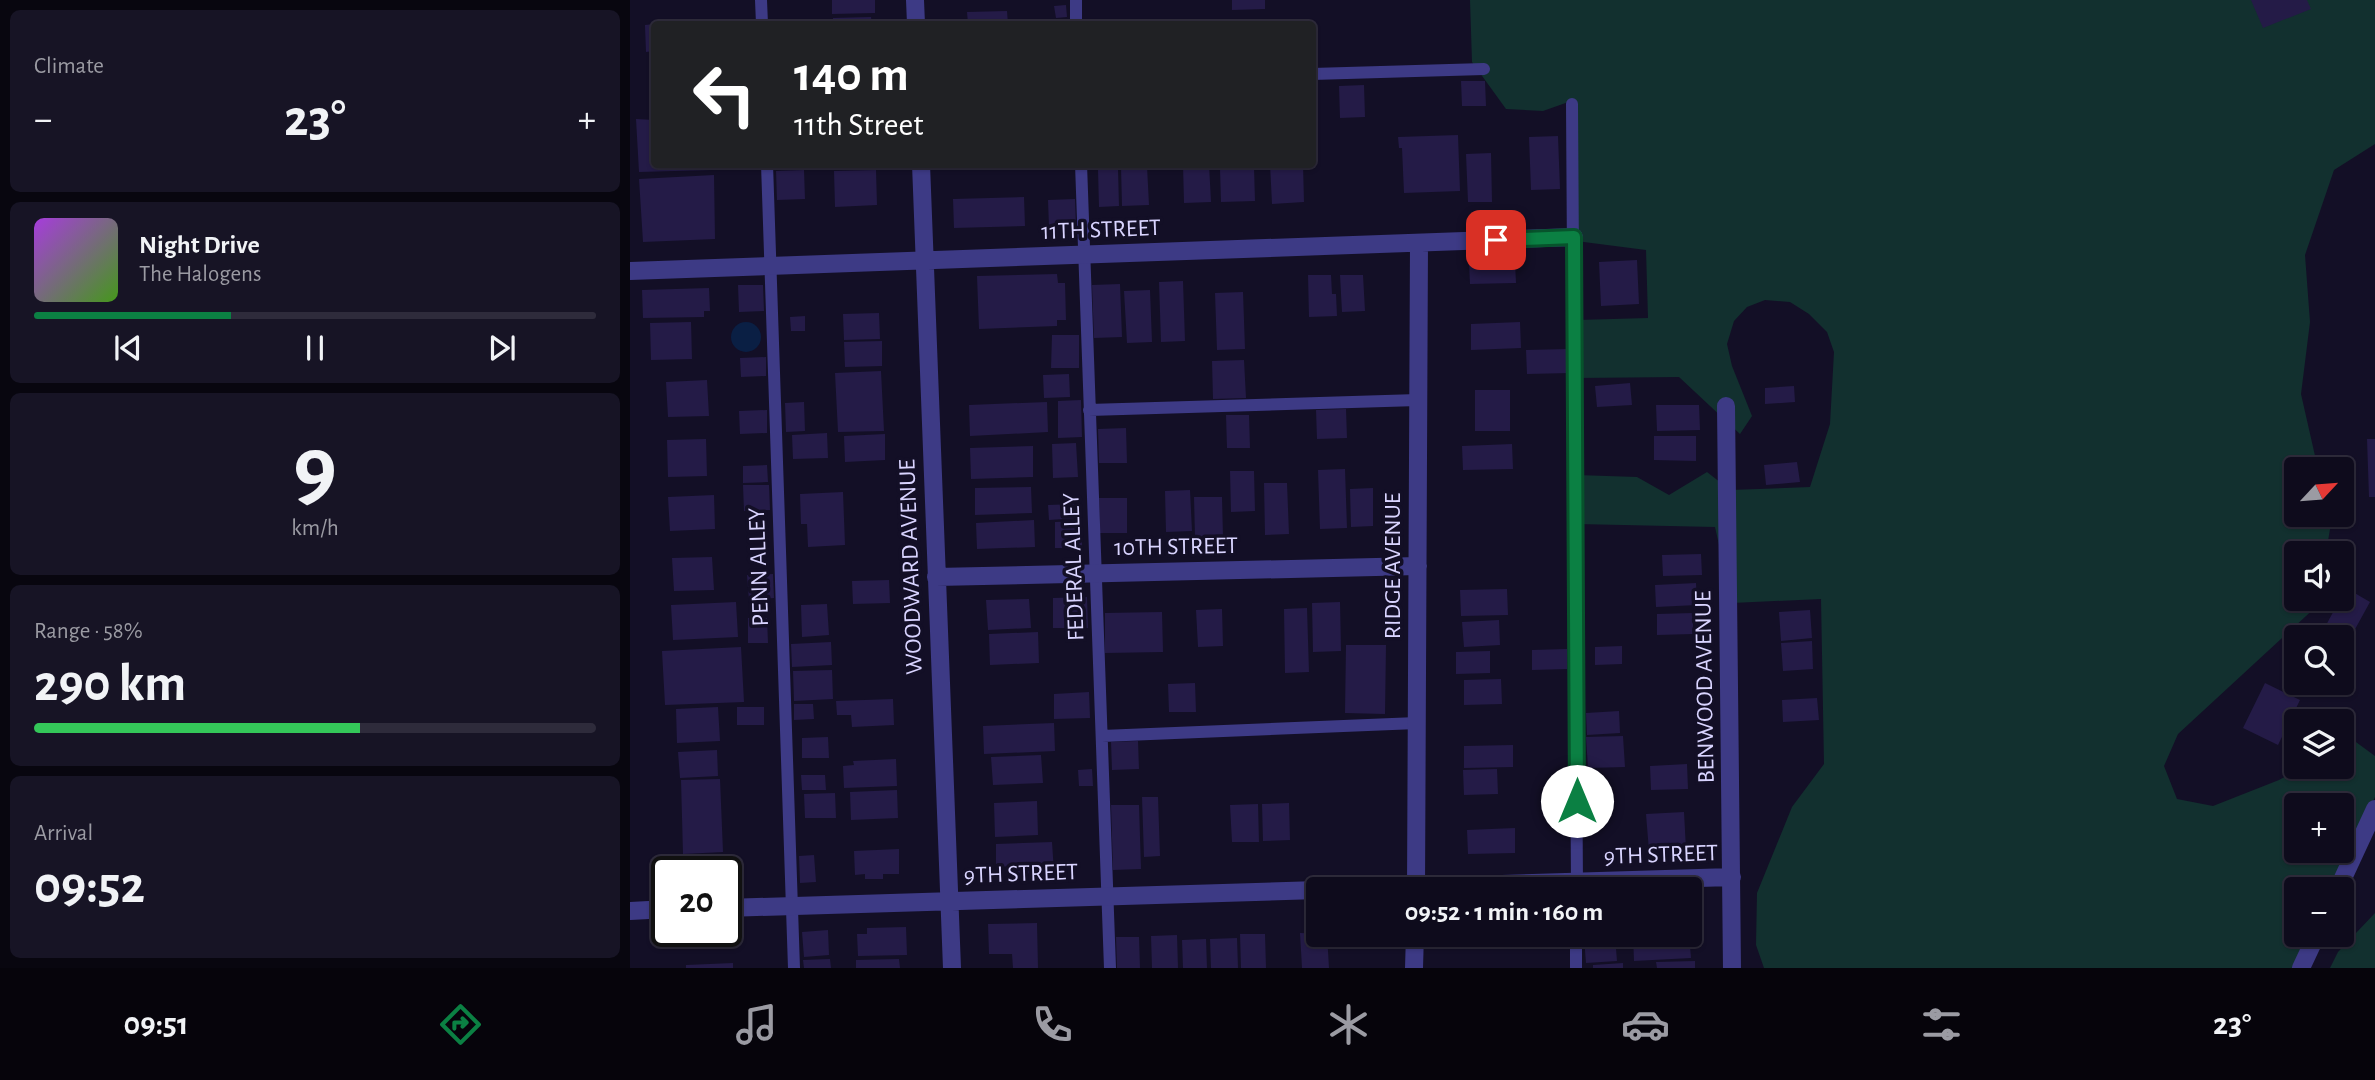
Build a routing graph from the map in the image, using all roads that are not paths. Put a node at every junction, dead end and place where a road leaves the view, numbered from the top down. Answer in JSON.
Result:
{"nodes":[{"id":1,"x":761,"y":0,"type":"edge"},
{"id":2,"x":915,"y":0,"type":"edge"},
{"id":3,"x":1076,"y":0,"type":"edge"},
{"id":4,"x":762,"y":21,"type":"edge"},
{"id":5,"x":916,"y":21,"type":"edge"},
{"id":6,"x":1076,"y":21,"type":"edge"},
{"id":7,"x":1484,"y":69,"type":"dead end"},
{"id":8,"x":1316,"y":74,"type":"edge"},
{"id":9,"x":1572,"y":104,"type":"dead end"},
{"id":10,"x":767,"y":168,"type":"edge"},
{"id":11,"x":921,"y":168,"type":"edge"},
{"id":12,"x":1081,"y":168,"type":"edge"},
{"id":13,"x":1574,"y":237,"type":"junction"},
{"id":14,"x":1419,"y":243,"type":"junction"},
{"id":15,"x":1084,"y":255,"type":"junction"},
{"id":16,"x":924,"y":260,"type":"junction"},
{"id":17,"x":770,"y":266,"type":"junction"},
{"id":18,"x":630,"y":271,"type":"edge"},
{"id":19,"x":1418,"y":400,"type":"junction"},
{"id":20,"x":1726,"y":405,"type":"dead end"},
{"id":21,"x":1089,"y":410,"type":"junction"},
{"id":22,"x":1418,"y":566,"type":"junction"},
{"id":23,"x":1096,"y":574,"type":"junction"},
{"id":24,"x":936,"y":577,"type":"junction"},
{"id":25,"x":1417,"y":723,"type":"junction"},
{"id":26,"x":1102,"y":736,"type":"junction"},
{"id":27,"x":2375,"y":809,"type":"edge"},
{"id":28,"x":1417,"y":877,"type":"edge"},
{"id":29,"x":1577,"y":877,"type":"edge"},
{"id":30,"x":1732,"y":877,"type":"junction"},
{"id":31,"x":2344,"y":877,"type":"edge"},
{"id":32,"x":1702,"y":879,"type":"edge"},
{"id":33,"x":1306,"y":890,"type":"edge"},
{"id":34,"x":1107,"y":896,"type":"junction"},
{"id":35,"x":950,"y":901,"type":"junction"},
{"id":36,"x":792,"y":906,"type":"junction"},
{"id":37,"x":742,"y":908,"type":"edge"},
{"id":38,"x":651,"y":910,"type":"edge"},
{"id":39,"x":630,"y":911,"type":"edge"},
{"id":40,"x":1415,"y":947,"type":"edge"},
{"id":41,"x":1576,"y":947,"type":"edge"},
{"id":42,"x":2310,"y":947,"type":"edge"},
{"id":43,"x":794,"y":968,"type":"edge"},
{"id":44,"x":952,"y":968,"type":"edge"},
{"id":45,"x":1110,"y":968,"type":"edge"},
{"id":46,"x":1414,"y":968,"type":"edge"},
{"id":47,"x":1576,"y":968,"type":"edge"},
{"id":48,"x":1732,"y":968,"type":"edge"},
{"id":49,"x":2301,"y":968,"type":"edge"}],
"edges":[{"from":1,"to":4,"type":"lane"},
{"from":2,"to":5,"type":"street"},
{"from":3,"to":6,"type":"lane"},
{"from":7,"to":8,"type":"lane"},
{"from":9,"to":13,"type":"lane"},
{"from":10,"to":17,"type":"lane","name":"PENN ALLEY"},
{"from":11,"to":16,"type":"street","name":"WOODWARD AVENUE"},
{"from":12,"to":15,"type":"lane","name":"FEDERAL ALLEY"},
{"from":13,"to":14,"type":"street","name":"11TH STREET"},
{"from":13,"to":29,"type":"lane"},
{"from":14,"to":15,"type":"street","name":"11TH STREET"},
{"from":14,"to":19,"type":"street","name":"RIDGE AVENUE"},
{"from":15,"to":16,"type":"street","name":"11TH STREET"},
{"from":15,"to":21,"type":"lane","name":"FEDERAL ALLEY"},
{"from":16,"to":17,"type":"street","name":"11TH STREET"},
{"from":16,"to":24,"type":"street","name":"WOODWARD AVENUE"},
{"from":17,"to":18,"type":"street","name":"11TH STREET"},
{"from":17,"to":36,"type":"lane","name":"PENN ALLEY"},
{"from":19,"to":21,"type":"lane"},
{"from":19,"to":22,"type":"street","name":"RIDGE AVENUE"},
{"from":20,"to":30,"type":"street","name":"BENWOOD AVENUE"},
{"from":21,"to":23,"type":"lane","name":"FEDERAL ALLEY"},
{"from":22,"to":23,"type":"street","name":"10TH STREET"},
{"from":22,"to":25,"type":"street","name":"RIDGE AVENUE"},
{"from":23,"to":24,"type":"street","name":"10TH STREET"},
{"from":23,"to":26,"type":"lane","name":"FEDERAL ALLEY"},
{"from":24,"to":35,"type":"street","name":"WOODWARD AVENUE"},
{"from":25,"to":26,"type":"lane"},
{"from":25,"to":28,"type":"street","name":"RIDGE AVENUE"},
{"from":26,"to":34,"type":"lane","name":"FEDERAL ALLEY"},
{"from":27,"to":31,"type":"street"},
{"from":30,"to":32,"type":"street","name":"9TH STREET"},
{"from":30,"to":48,"type":"street","name":"BENWOOD AVENUE"},
{"from":33,"to":34,"type":"street","name":"9TH STREET"},
{"from":34,"to":35,"type":"street","name":"9TH STREET"},
{"from":34,"to":45,"type":"lane","name":"FEDERAL ALLEY"},
{"from":35,"to":36,"type":"street","name":"9TH STREET"},
{"from":35,"to":44,"type":"street","name":"WOODWARD AVENUE"},
{"from":36,"to":37,"type":"street","name":"9TH STREET"},
{"from":36,"to":43,"type":"lane","name":"PENN ALLEY"},
{"from":38,"to":39,"type":"street"},
{"from":40,"to":46,"type":"street"},
{"from":41,"to":47,"type":"lane"},
{"from":42,"to":49,"type":"street"}]}
